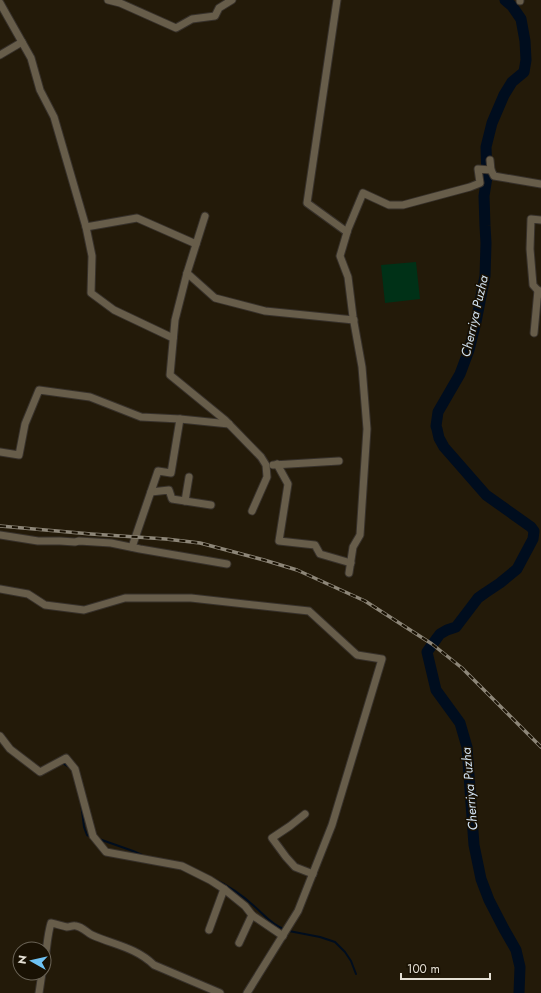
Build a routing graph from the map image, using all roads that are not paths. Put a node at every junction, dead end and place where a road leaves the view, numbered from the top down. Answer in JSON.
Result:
{"nodes":[{"id":1,"x":108,"y":0,"type":"edge"},
{"id":2,"x":232,"y":0,"type":"edge"},
{"id":3,"x":337,"y":0,"type":"edge"},
{"id":4,"x":0,"y":4,"type":"edge"},
{"id":5,"x":22,"y":42,"type":"junction"},
{"id":6,"x":0,"y":55,"type":"edge"},
{"id":7,"x":490,"y":160,"type":"dead end"},
{"id":8,"x":491,"y":170,"type":"junction"},
{"id":9,"x":541,"y":184,"type":"edge"},
{"id":10,"x":205,"y":216,"type":"dead end"},
{"id":11,"x":541,"y":220,"type":"edge"},
{"id":12,"x":86,"y":227,"type":"junction"},
{"id":13,"x":347,"y":232,"type":"junction"},
{"id":14,"x":196,"y":244,"type":"junction"},
{"id":15,"x":187,"y":273,"type":"junction"},
{"id":16,"x":539,"y":292,"type":"edge"},
{"id":17,"x":354,"y":320,"type":"junction"},
{"id":18,"x":534,"y":333,"type":"dead end"},
{"id":19,"x":173,"y":338,"type":"junction"},
{"id":20,"x":180,"y":419,"type":"junction"},
{"id":21,"x":229,"y":424,"type":"junction"},
{"id":22,"x":0,"y":452,"type":"edge"},
{"id":23,"x":339,"y":461,"type":"dead end"},
{"id":24,"x":277,"y":464,"type":"junction"},
{"id":25,"x":266,"y":465,"type":"junction"},
{"id":26,"x":189,"y":478,"type":"dead end"},
{"id":27,"x":151,"y":492,"type":"junction"},
{"id":28,"x":185,"y":501,"type":"junction"},
{"id":29,"x":211,"y":505,"type":"dead end"},
{"id":30,"x":252,"y":511,"type":"dead end"},
{"id":31,"x":0,"y":535,"type":"edge"},
{"id":32,"x":132,"y":547,"type":"junction"},
{"id":33,"x":351,"y":563,"type":"junction"},
{"id":34,"x":227,"y":564,"type":"dead end"},
{"id":35,"x":349,"y":573,"type":"dead end"},
{"id":36,"x":0,"y":589,"type":"edge"},
{"id":37,"x":0,"y":736,"type":"edge"},
{"id":38,"x":305,"y":814,"type":"dead end"},
{"id":39,"x":313,"y":874,"type":"junction"},
{"id":40,"x":224,"y":889,"type":"junction"},
{"id":41,"x":252,"y":915,"type":"junction"},
{"id":42,"x":209,"y":930,"type":"dead end"},
{"id":43,"x":283,"y":936,"type":"junction"},
{"id":44,"x":48,"y":941,"type":"edge"},
{"id":45,"x":239,"y":943,"type":"dead end"},
{"id":46,"x":41,"y":981,"type":"edge"},
{"id":47,"x":39,"y":993,"type":"edge"},
{"id":48,"x":220,"y":993,"type":"edge"},
{"id":49,"x":247,"y":993,"type":"edge"}],
"edges":[{"from":1,"to":2,"type":"street"},
{"from":3,"to":13,"type":"street"},
{"from":4,"to":5,"type":"street"},
{"from":5,"to":6,"type":"street"},
{"from":5,"to":12,"type":"street"},
{"from":7,"to":8,"type":"street"},
{"from":8,"to":9,"type":"street"},
{"from":8,"to":13,"type":"street"},
{"from":10,"to":14,"type":"street"},
{"from":11,"to":16,"type":"street"},
{"from":12,"to":14,"type":"street"},
{"from":12,"to":19,"type":"street"},
{"from":13,"to":17,"type":"street"},
{"from":14,"to":15,"type":"street"},
{"from":15,"to":17,"type":"street"},
{"from":15,"to":19,"type":"street"},
{"from":16,"to":18,"type":"street"},
{"from":17,"to":33,"type":"street"},
{"from":19,"to":21,"type":"street"},
{"from":20,"to":21,"type":"street"},
{"from":20,"to":22,"type":"street"},
{"from":20,"to":27,"type":"street"},
{"from":21,"to":25,"type":"street"},
{"from":23,"to":24,"type":"street"},
{"from":24,"to":25,"type":"street"},
{"from":24,"to":33,"type":"street"},
{"from":25,"to":30,"type":"street"},
{"from":26,"to":28,"type":"street"},
{"from":27,"to":28,"type":"street"},
{"from":27,"to":32,"type":"street"},
{"from":28,"to":29,"type":"street"},
{"from":31,"to":32,"type":"street"},
{"from":32,"to":34,"type":"street"},
{"from":33,"to":35,"type":"street"},
{"from":36,"to":39,"type":"street"},
{"from":37,"to":40,"type":"street"},
{"from":38,"to":39,"type":"street"},
{"from":39,"to":43,"type":"street"},
{"from":40,"to":41,"type":"street"},
{"from":40,"to":42,"type":"street"},
{"from":41,"to":43,"type":"street"},
{"from":41,"to":45,"type":"street"},
{"from":43,"to":49,"type":"street"},
{"from":44,"to":48,"type":"street"},
{"from":46,"to":47,"type":"street"}]}
